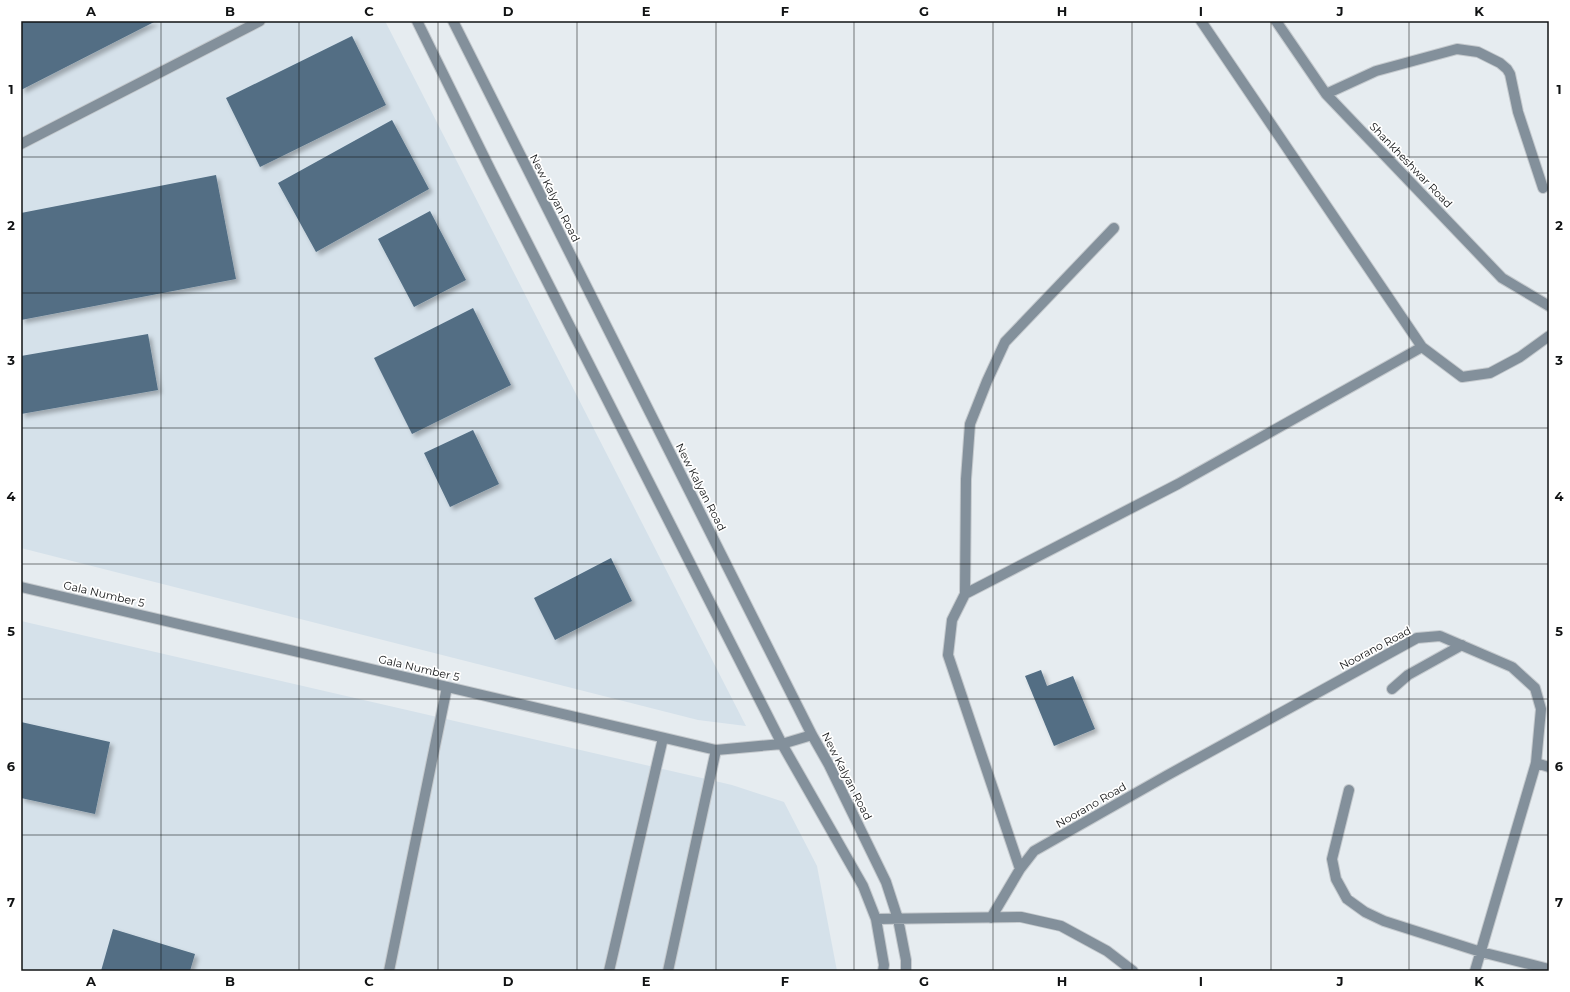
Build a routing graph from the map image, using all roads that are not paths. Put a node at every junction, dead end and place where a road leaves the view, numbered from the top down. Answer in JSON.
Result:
{"nodes":[{"id":1,"x":260,"y":21,"type":"edge"},
{"id":2,"x":416,"y":21,"type":"edge"},
{"id":3,"x":453,"y":21,"type":"edge"},
{"id":4,"x":1201,"y":21,"type":"edge"},
{"id":5,"x":1276,"y":21,"type":"edge"},
{"id":6,"x":1326,"y":94,"type":"junction"},
{"id":7,"x":21,"y":144,"type":"edge"},
{"id":8,"x":1543,"y":188,"type":"dead end"},
{"id":9,"x":1114,"y":228,"type":"dead end"},
{"id":10,"x":1549,"y":306,"type":"edge"},
{"id":11,"x":1549,"y":336,"type":"edge"},
{"id":12,"x":1422,"y":347,"type":"junction"},
{"id":13,"x":21,"y":587,"type":"edge"},
{"id":14,"x":965,"y":594,"type":"junction"},
{"id":15,"x":1462,"y":645,"type":"junction"},
{"id":16,"x":447,"y":687,"type":"junction"},
{"id":17,"x":1392,"y":689,"type":"dead end"},
{"id":18,"x":812,"y":735,"type":"junction"},
{"id":19,"x":663,"y":738,"type":"junction"},
{"id":20,"x":782,"y":744,"type":"junction"},
{"id":21,"x":716,"y":750,"type":"junction"},
{"id":22,"x":1536,"y":763,"type":"junction"},
{"id":23,"x":1549,"y":767,"type":"edge"},
{"id":24,"x":1350,"y":790,"type":"dead end"},
{"id":25,"x":1020,"y":869,"type":"junction"},
{"id":26,"x":991,"y":918,"type":"junction"},
{"id":27,"x":876,"y":919,"type":"junction"},
{"id":28,"x":898,"y":919,"type":"junction"},
{"id":29,"x":1481,"y":952,"type":"junction"},
{"id":30,"x":1549,"y":970,"type":"edge"},
{"id":31,"x":389,"y":971,"type":"edge"},
{"id":32,"x":609,"y":971,"type":"edge"},
{"id":33,"x":668,"y":971,"type":"edge"},
{"id":34,"x":883,"y":971,"type":"edge"},
{"id":35,"x":906,"y":971,"type":"edge"},
{"id":36,"x":1133,"y":971,"type":"edge"},
{"id":37,"x":1475,"y":971,"type":"edge"}],
"edges":[{"from":1,"to":7,"type":"street"},
{"from":2,"to":20,"type":"street"},
{"from":3,"to":18,"type":"street","name":"New Kalyan Road"},
{"from":4,"to":12,"type":"street"},
{"from":5,"to":6,"type":"street","name":"Shankheshwar Road"},
{"from":6,"to":8,"type":"street"},
{"from":6,"to":10,"type":"street","name":"Shankheshwar Road"},
{"from":9,"to":14,"type":"street"},
{"from":11,"to":12,"type":"street"},
{"from":12,"to":14,"type":"street"},
{"from":13,"to":16,"type":"street","name":"Gala Number 5"},
{"from":14,"to":25,"type":"street"},
{"from":15,"to":17,"type":"street"},
{"from":15,"to":22,"type":"street","name":"Noorano Road"},
{"from":15,"to":25,"type":"street","name":"Noorano Road"},
{"from":16,"to":19,"type":"street","name":"Gala Number 5"},
{"from":16,"to":31,"type":"street"},
{"from":18,"to":20,"type":"street","name":"Gala Number 5"},
{"from":18,"to":28,"type":"street","name":"New Kalyan Road"},
{"from":19,"to":21,"type":"street","name":"Gala Number 5"},
{"from":19,"to":32,"type":"street"},
{"from":20,"to":21,"type":"street","name":"Gala Number 5"},
{"from":20,"to":27,"type":"street"},
{"from":21,"to":33,"type":"street"},
{"from":22,"to":23,"type":"street"},
{"from":22,"to":29,"type":"street","name":"Noorano Road"},
{"from":24,"to":29,"type":"street"},
{"from":25,"to":26,"type":"street","name":"Noorano Road"},
{"from":26,"to":28,"type":"street"},
{"from":26,"to":36,"type":"street"},
{"from":27,"to":28,"type":"street"},
{"from":27,"to":34,"type":"street"},
{"from":28,"to":35,"type":"street","name":"New Kalyan Road"},
{"from":29,"to":30,"type":"street"},
{"from":29,"to":37,"type":"street","name":"Noorano Road"}]}
